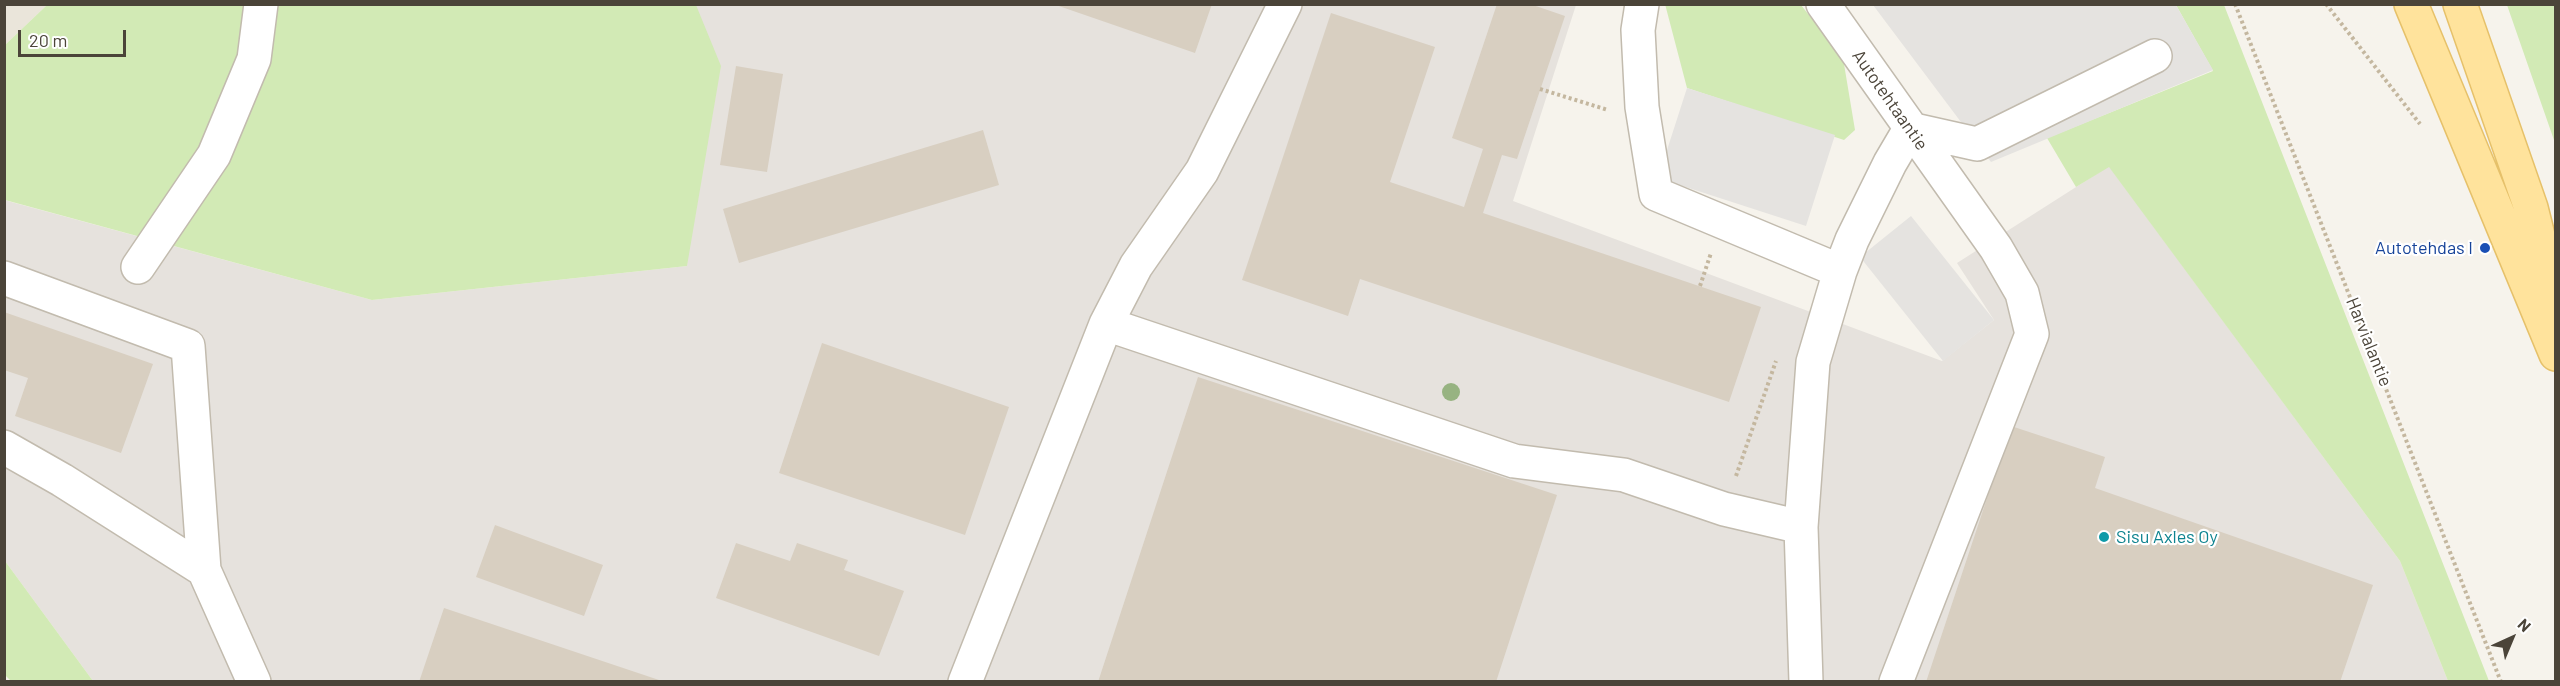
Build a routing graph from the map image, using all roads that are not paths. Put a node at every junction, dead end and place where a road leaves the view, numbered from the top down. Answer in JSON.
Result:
{"nodes":[{"id":1,"x":261,"y":4,"type":"edge"},
{"id":2,"x":1285,"y":4,"type":"edge"},
{"id":3,"x":1642,"y":4,"type":"edge"},
{"id":4,"x":1823,"y":4,"type":"edge"},
{"id":5,"x":2411,"y":4,"type":"edge"},
{"id":6,"x":2460,"y":4,"type":"edge"},
{"id":7,"x":2155,"y":57,"type":"dead end"},
{"id":8,"x":1910,"y":129,"type":"junction"},
{"id":9,"x":138,"y":267,"type":"dead end"},
{"id":10,"x":1840,"y":270,"type":"junction"},
{"id":11,"x":4,"y":278,"type":"edge"},
{"id":12,"x":2556,"y":308,"type":"edge"},
{"id":13,"x":1106,"y":324,"type":"junction"},
{"id":14,"x":2556,"y":354,"type":"edge"},
{"id":15,"x":4,"y":447,"type":"edge"},
{"id":16,"x":1801,"y":527,"type":"junction"},
{"id":17,"x":204,"y":570,"type":"junction"},
{"id":18,"x":254,"y":681,"type":"edge"},
{"id":19,"x":965,"y":681,"type":"edge"},
{"id":20,"x":1806,"y":681,"type":"edge"},
{"id":21,"x":1896,"y":681,"type":"edge"}],
"edges":[{"from":1,"to":9,"type":"street"},
{"from":2,"to":13,"type":"street"},
{"from":3,"to":10,"type":"street"},
{"from":4,"to":8,"type":"street","name":"Autotehtaantie"},
{"from":5,"to":14,"type":"main road"},
{"from":6,"to":12,"type":"main road"},
{"from":7,"to":8,"type":"street"},
{"from":8,"to":10,"type":"street"},
{"from":8,"to":21,"type":"street","name":"Autotehtaantie"},
{"from":10,"to":16,"type":"street"},
{"from":11,"to":17,"type":"street"},
{"from":13,"to":16,"type":"street"},
{"from":13,"to":19,"type":"street"},
{"from":15,"to":17,"type":"street"},
{"from":16,"to":20,"type":"street"},
{"from":17,"to":18,"type":"street"}]}
